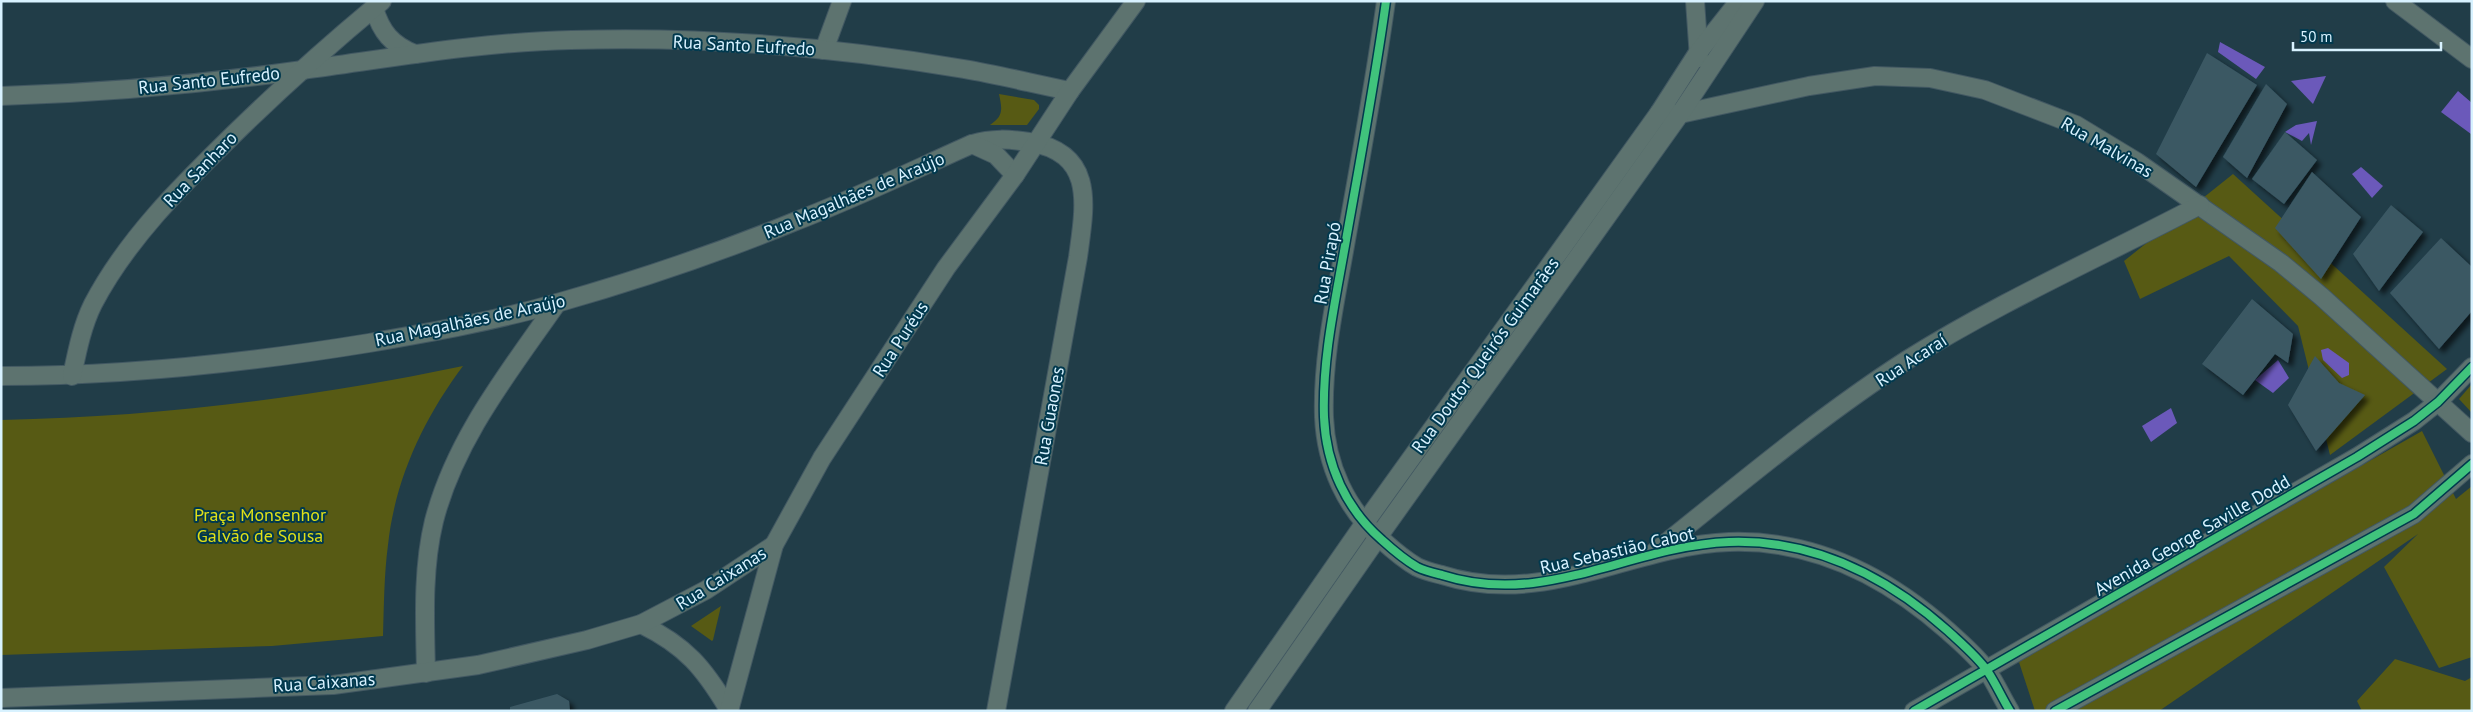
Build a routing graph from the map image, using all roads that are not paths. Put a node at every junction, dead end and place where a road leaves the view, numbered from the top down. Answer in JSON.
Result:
{"nodes":[{"id":1,"x":842,"y":1,"type":"edge"},
{"id":2,"x":1136,"y":1,"type":"edge"},
{"id":3,"x":1386,"y":1,"type":"edge"},
{"id":4,"x":1696,"y":1,"type":"edge"},
{"id":5,"x":2395,"y":1,"type":"edge"},
{"id":6,"x":1747,"y":2,"type":"edge"},
{"id":7,"x":378,"y":5,"type":"edge"},
{"id":8,"x":824,"y":50,"type":"junction"},
{"id":9,"x":415,"y":54,"type":"junction"},
{"id":10,"x":1697,"y":54,"type":"junction"},
{"id":11,"x":2472,"y":58,"type":"edge"},
{"id":12,"x":300,"y":71,"type":"junction"},
{"id":13,"x":1706,"y":75,"type":"junction"},
{"id":14,"x":1070,"y":91,"type":"junction"},
{"id":15,"x":1,"y":96,"type":"edge"},
{"id":16,"x":1659,"y":113,"type":"junction"},
{"id":17,"x":1680,"y":114,"type":"junction"},
{"id":18,"x":1036,"y":143,"type":"junction"},
{"id":19,"x":972,"y":144,"type":"junction"},
{"id":20,"x":1015,"y":175,"type":"junction"},
{"id":21,"x":2200,"y":205,"type":"junction"},
{"id":22,"x":557,"y":303,"type":"junction"},
{"id":23,"x":2472,"y":367,"type":"edge"},
{"id":24,"x":1,"y":376,"type":"edge"},
{"id":25,"x":72,"y":376,"type":"junction"},
{"id":26,"x":2438,"y":402,"type":"junction"},
{"id":27,"x":2472,"y":433,"type":"edge"},
{"id":28,"x":2472,"y":464,"type":"edge"},
{"id":29,"x":1364,"y":524,"type":"junction"},
{"id":30,"x":1378,"y":537,"type":"junction"},
{"id":31,"x":774,"y":545,"type":"junction"},
{"id":32,"x":1647,"y":558,"type":"junction"},
{"id":33,"x":641,"y":624,"type":"junction"},
{"id":34,"x":1986,"y":669,"type":"junction"},
{"id":35,"x":426,"y":673,"type":"junction"},
{"id":36,"x":1,"y":698,"type":"edge"},
{"id":37,"x":729,"y":710,"type":"edge"},
{"id":38,"x":996,"y":711,"type":"edge"},
{"id":39,"x":1234,"y":711,"type":"edge"},
{"id":40,"x":1257,"y":711,"type":"edge"},
{"id":41,"x":1914,"y":711,"type":"edge"},
{"id":42,"x":2010,"y":711,"type":"edge"},
{"id":43,"x":2055,"y":711,"type":"edge"}],
"edges":[{"from":1,"to":8,"type":"street"},
{"from":2,"to":14,"type":"street","name":"Rua Puréus"},
{"from":3,"to":29,"type":"street","name":"Rua Pirapó"},
{"from":4,"to":10,"type":"street"},
{"from":5,"to":11,"type":"street"},
{"from":6,"to":10,"type":"street","name":"Rua Doutor Queirós Guimarães"},
{"from":6,"to":13,"type":"street","name":"Rua Doutor Queirós Guimarães"},
{"from":7,"to":9,"type":"street"},
{"from":7,"to":12,"type":"street","name":"Rua Sanharo"},
{"from":8,"to":9,"type":"street","name":"Rua Santo Eufredo"},
{"from":8,"to":14,"type":"street","name":"Rua Santo Eufredo"},
{"from":9,"to":12,"type":"street","name":"Rua Santo Eufredo"},
{"from":10,"to":13,"type":"street"},
{"from":10,"to":16,"type":"street","name":"Rua Doutor Queirós Guimarães"},
{"from":12,"to":15,"type":"street","name":"Rua Santo Eufredo"},
{"from":12,"to":25,"type":"street","name":"Rua Sanharo"},
{"from":13,"to":17,"type":"street","name":"Rua Doutor Queirós Guimarães"},
{"from":14,"to":18,"type":"street","name":"Rua Puréus"},
{"from":16,"to":17,"type":"street","name":"Rua Malvinas"},
{"from":16,"to":29,"type":"street","name":"Rua Doutor Queirós Guimarães"},
{"from":17,"to":21,"type":"street","name":"Rua Malvinas"},
{"from":17,"to":30,"type":"street","name":"Rua Doutor Queirós Guimarães"},
{"from":18,"to":19,"type":"street","name":"Rua Magalhães de Araújo"},
{"from":18,"to":20,"type":"street","name":"Rua Puréus"},
{"from":18,"to":38,"type":"street","name":"Rua Guaones"},
{"from":19,"to":20,"type":"street"},
{"from":19,"to":22,"type":"street","name":"Rua Magalhães de Araújo"},
{"from":20,"to":31,"type":"street","name":"Rua Puréus"},
{"from":21,"to":26,"type":"street","name":"Rua Malvinas"},
{"from":21,"to":32,"type":"street","name":"Rua Acaraí"},
{"from":22,"to":25,"type":"street","name":"Rua Magalhães de Araújo"},
{"from":22,"to":35,"type":"street"},
{"from":23,"to":26,"type":"street","name":"Avenida George Saville Dodd"},
{"from":24,"to":25,"type":"street","name":"Rua Magalhães de Araújo"},
{"from":26,"to":27,"type":"street","name":"Rua Malvinas"},
{"from":26,"to":34,"type":"street","name":"Avenida George Saville Dodd"},
{"from":28,"to":43,"type":"street"},
{"from":29,"to":30,"type":"street","name":"Rua Sebastião Cabot"},
{"from":29,"to":39,"type":"street","name":"Rua Doutor Queirós Guimarães"},
{"from":30,"to":32,"type":"street","name":"Rua Sebastião Cabot"},
{"from":30,"to":40,"type":"street","name":"Rua Doutor Queirós Guimarães"},
{"from":31,"to":33,"type":"street","name":"Rua Caixanas"},
{"from":31,"to":37,"type":"street","name":"Rua Puréus"},
{"from":32,"to":34,"type":"street","name":"Rua Sebastião Cabot"},
{"from":33,"to":35,"type":"street","name":"Rua Caixanas"},
{"from":33,"to":37,"type":"street"},
{"from":34,"to":41,"type":"street","name":"Avenida George Saville Dodd"},
{"from":34,"to":42,"type":"street","name":"Rua Sebastião Cabot"},
{"from":35,"to":36,"type":"street","name":"Rua Caixanas"}]}
